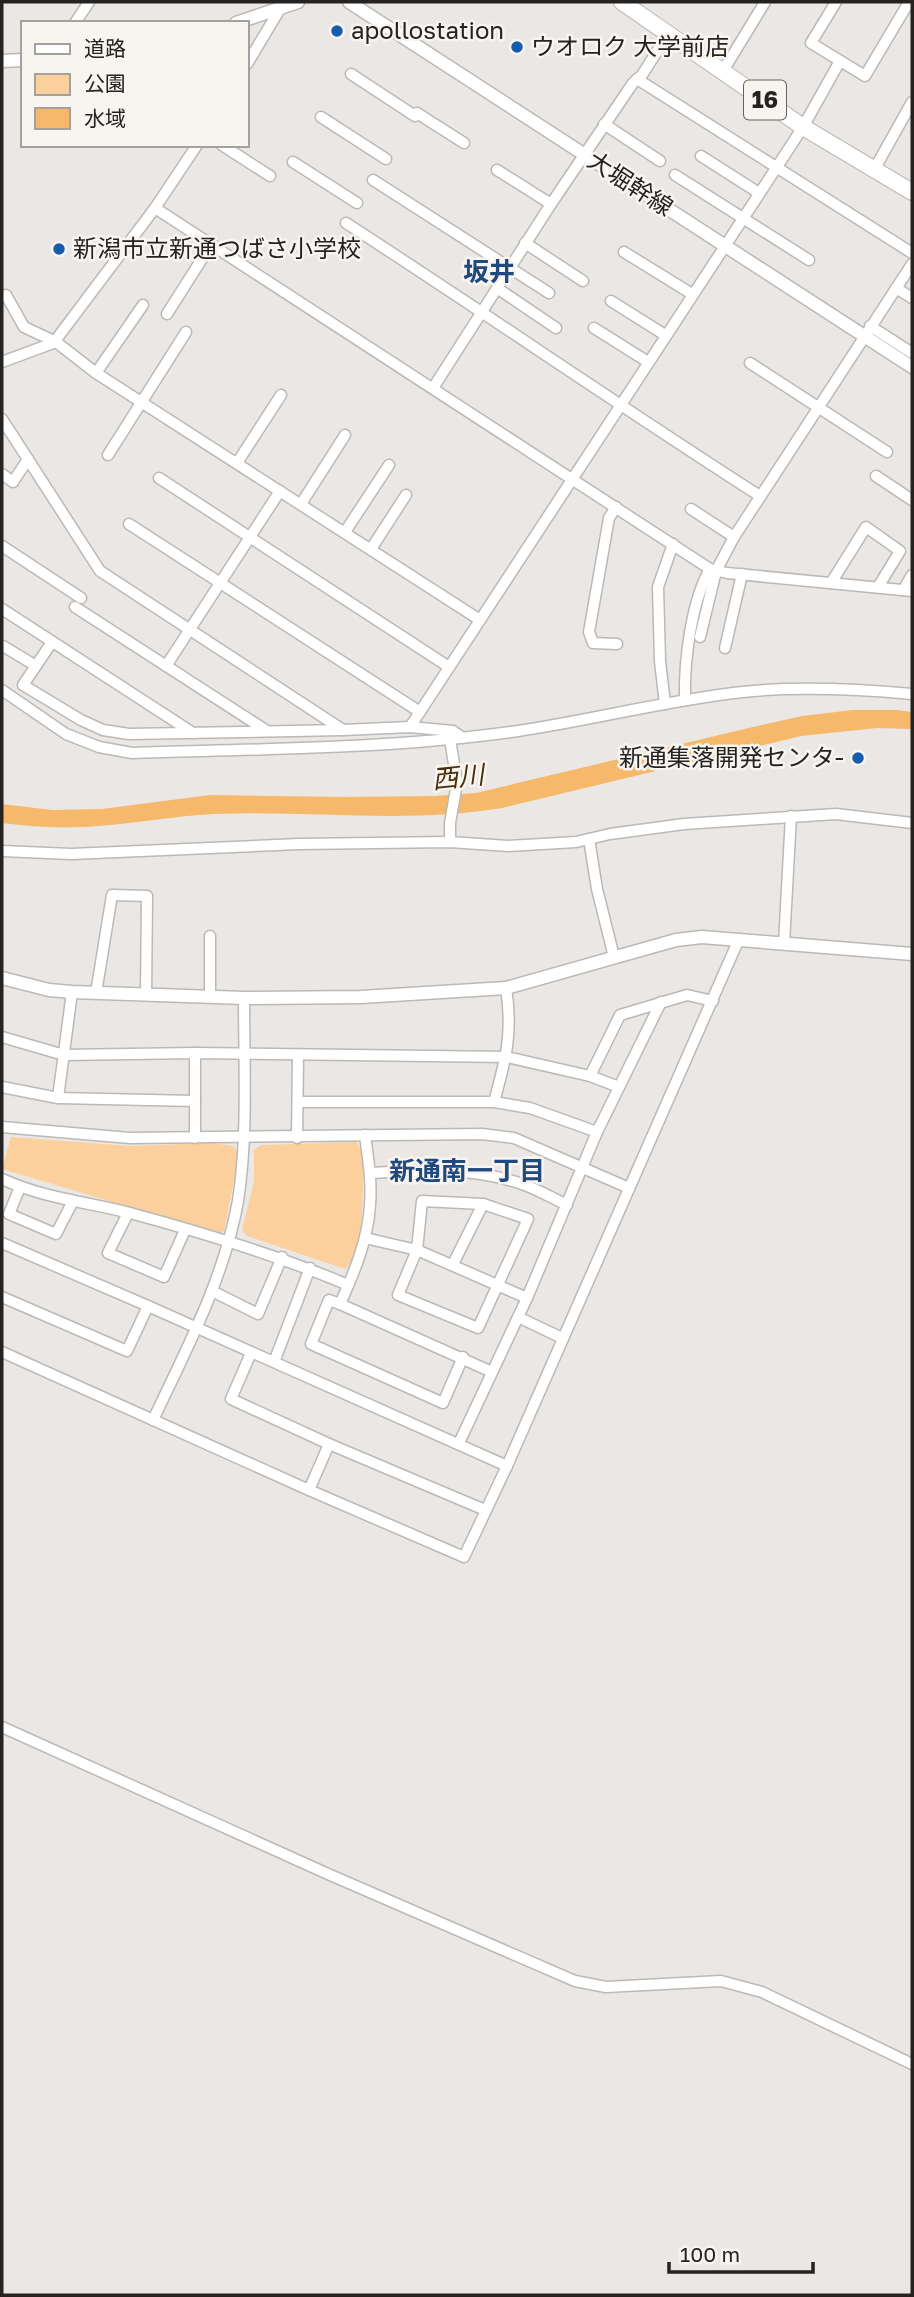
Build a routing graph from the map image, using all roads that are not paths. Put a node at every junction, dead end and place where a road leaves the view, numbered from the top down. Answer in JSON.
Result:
{"nodes":[{"id":1,"x":89,"y":2,"type":"edge"},
{"id":2,"x":298,"y":2,"type":"edge"},
{"id":3,"x":348,"y":2,"type":"edge"},
{"id":4,"x":622,"y":2,"type":"edge"},
{"id":5,"x":765,"y":2,"type":"edge"},
{"id":6,"x":836,"y":2,"type":"edge"},
{"id":7,"x":909,"y":2,"type":"edge"},
{"id":8,"x":280,"y":9,"type":"junction"},
{"id":9,"x":76,"y":21,"type":"edge"},
{"id":10,"x":242,"y":21,"type":"edge"},
{"id":11,"x":668,"y":34,"type":"junction"},
{"id":12,"x":21,"y":60,"type":"edge"},
{"id":13,"x":2,"y":61,"type":"edge"},
{"id":14,"x":840,"y":61,"type":"junction"},
{"id":15,"x":248,"y":62,"type":"edge"},
{"id":16,"x":723,"y":71,"type":"junction"},
{"id":17,"x":351,"y":74,"type":"dead end"},
{"id":18,"x":637,"y":79,"type":"junction"},
{"id":19,"x":912,"y":102,"type":"edge"},
{"id":20,"x":321,"y":117,"type":"dead end"},
{"id":21,"x":604,"y":124,"type":"junction"},
{"id":22,"x":803,"y":127,"type":"junction"},
{"id":23,"x":464,"y":143,"type":"dead end"},
{"id":24,"x":196,"y":147,"type":"edge"},
{"id":25,"x":225,"y":147,"type":"edge"},
{"id":26,"x":584,"y":154,"type":"junction"},
{"id":27,"x":701,"y":156,"type":"dead end"},
{"id":28,"x":386,"y":159,"type":"dead end"},
{"id":29,"x":660,"y":161,"type":"dead end"},
{"id":30,"x":293,"y":162,"type":"dead end"},
{"id":31,"x":775,"y":168,"type":"junction"},
{"id":32,"x":497,"y":170,"type":"dead end"},
{"id":33,"x":874,"y":170,"type":"junction"},
{"id":34,"x":675,"y":175,"type":"dead end"},
{"id":35,"x":270,"y":176,"type":"dead end"},
{"id":36,"x":373,"y":180,"type":"dead end"},
{"id":37,"x":912,"y":192,"type":"edge"},
{"id":38,"x":759,"y":193,"type":"junction"},
{"id":39,"x":356,"y":203,"type":"dead end"},
{"id":40,"x":551,"y":204,"type":"junction"},
{"id":41,"x":155,"y":208,"type":"junction"},
{"id":42,"x":742,"y":218,"type":"junction"},
{"id":43,"x":346,"y":223,"type":"dead end"},
{"id":44,"x":212,"y":243,"type":"junction"},
{"id":45,"x":525,"y":243,"type":"junction"},
{"id":46,"x":724,"y":245,"type":"junction"},
{"id":47,"x":624,"y":252,"type":"dead end"},
{"id":48,"x":912,"y":253,"type":"edge"},
{"id":49,"x":809,"y":260,"type":"dead end"},
{"id":50,"x":912,"y":264,"type":"edge"},
{"id":51,"x":509,"y":269,"type":"junction"},
{"id":52,"x":583,"y":281,"type":"dead end"},
{"id":53,"x":498,"y":288,"type":"junction"},
{"id":54,"x":896,"y":288,"type":"junction"},
{"id":55,"x":549,"y":293,"type":"dead end"},
{"id":56,"x":6,"y":295,"type":"dead end"},
{"id":57,"x":692,"y":295,"type":"junction"},
{"id":58,"x":912,"y":298,"type":"edge"},
{"id":59,"x":611,"y":301,"type":"dead end"},
{"id":60,"x":143,"y":305,"type":"dead end"},
{"id":61,"x":483,"y":312,"type":"junction"},
{"id":62,"x":167,"y":314,"type":"dead end"},
{"id":63,"x":556,"y":328,"type":"dead end"},
{"id":64,"x":594,"y":328,"type":"dead end"},
{"id":65,"x":868,"y":331,"type":"junction"},
{"id":66,"x":186,"y":332,"type":"dead end"},
{"id":67,"x":665,"y":335,"type":"junction"},
{"id":68,"x":56,"y":342,"type":"junction"},
{"id":69,"x":912,"y":353,"type":"edge"},
{"id":70,"x":2,"y":362,"type":"edge"},
{"id":71,"x":648,"y":362,"type":"junction"},
{"id":72,"x":750,"y":363,"type":"dead end"},
{"id":73,"x":912,"y":366,"type":"edge"},
{"id":74,"x":96,"y":373,"type":"junction"},
{"id":75,"x":433,"y":388,"type":"junction"},
{"id":76,"x":281,"y":395,"type":"dead end"},
{"id":77,"x":142,"y":402,"type":"junction"},
{"id":78,"x":619,"y":406,"type":"junction"},
{"id":79,"x":818,"y":407,"type":"junction"},
{"id":80,"x":2,"y":419,"type":"edge"},
{"id":81,"x":345,"y":435,"type":"dead end"},
{"id":82,"x":887,"y":452,"type":"dead end"},
{"id":83,"x":108,"y":455,"type":"dead end"},
{"id":84,"x":28,"y":459,"type":"junction"},
{"id":85,"x":237,"y":463,"type":"junction"},
{"id":86,"x":389,"y":465,"type":"dead end"},
{"id":87,"x":2,"y":474,"type":"edge"},
{"id":88,"x":876,"y":476,"type":"dead end"},
{"id":89,"x":159,"y":478,"type":"dead end"},
{"id":90,"x":572,"y":479,"type":"junction"},
{"id":91,"x":280,"y":491,"type":"junction"},
{"id":92,"x":406,"y":495,"type":"dead end"},
{"id":93,"x":760,"y":496,"type":"junction"},
{"id":94,"x":912,"y":500,"type":"edge"},
{"id":95,"x":300,"y":504,"type":"junction"},
{"id":96,"x":616,"y":508,"type":"junction"},
{"id":97,"x":691,"y":509,"type":"dead end"},
{"id":98,"x":129,"y":524,"type":"dead end"},
{"id":99,"x":345,"y":532,"type":"junction"},
{"id":100,"x":250,"y":537,"type":"junction"},
{"id":101,"x":734,"y":537,"type":"junction"},
{"id":102,"x":673,"y":544,"type":"junction"},
{"id":103,"x":2,"y":546,"type":"edge"},
{"id":104,"x":371,"y":549,"type":"junction"},
{"id":105,"x":713,"y":570,"type":"junction"},
{"id":106,"x":742,"y":574,"type":"junction"},
{"id":107,"x":912,"y":575,"type":"edge"},
{"id":108,"x":221,"y":583,"type":"junction"},
{"id":109,"x":831,"y":583,"type":"junction"},
{"id":110,"x":877,"y":587,"type":"junction"},
{"id":111,"x":908,"y":590,"type":"edge"},
{"id":112,"x":2,"y":609,"type":"edge"},
{"id":113,"x":480,"y":620,"type":"junction"},
{"id":114,"x":191,"y":630,"type":"junction"},
{"id":115,"x":700,"y":638,"type":"dead end"},
{"id":116,"x":52,"y":642,"type":"junction"},
{"id":117,"x":617,"y":644,"type":"dead end"},
{"id":118,"x":3,"y":646,"type":"edge"},
{"id":119,"x":725,"y":648,"type":"dead end"},
{"id":120,"x":36,"y":666,"type":"junction"},
{"id":121,"x":166,"y":666,"type":"junction"},
{"id":122,"x":449,"y":667,"type":"junction"},
{"id":123,"x":2,"y":690,"type":"edge"},
{"id":124,"x":912,"y":694,"type":"edge"},
{"id":125,"x":685,"y":699,"type":"junction"},
{"id":126,"x":665,"y":704,"type":"junction"},
{"id":127,"x":420,"y":712,"type":"junction"},
{"id":128,"x":410,"y":727,"type":"junction"},
{"id":129,"x":343,"y":730,"type":"junction"},
{"id":130,"x":267,"y":731,"type":"junction"},
{"id":131,"x":194,"y":734,"type":"junction"},
{"id":132,"x":463,"y":738,"type":"junction"},
{"id":133,"x":450,"y":739,"type":"junction"},
{"id":134,"x":791,"y":816,"type":"junction"},
{"id":135,"x":912,"y":822,"type":"edge"},
{"id":136,"x":589,"y":839,"type":"junction"},
{"id":137,"x":450,"y":842,"type":"junction"},
{"id":138,"x":2,"y":851,"type":"edge"},
{"id":139,"x":210,"y":936,"type":"dead end"},
{"id":140,"x":739,"y":939,"type":"junction"},
{"id":141,"x":784,"y":943,"type":"junction"},
{"id":142,"x":912,"y":954,"type":"edge"},
{"id":143,"x":614,"y":957,"type":"junction"},
{"id":144,"x":2,"y":978,"type":"edge"},
{"id":145,"x":506,"y":988,"type":"junction"},
{"id":146,"x":72,"y":992,"type":"junction"},
{"id":147,"x":96,"y":993,"type":"junction"},
{"id":148,"x":146,"y":995,"type":"junction"},
{"id":149,"x":211,"y":997,"type":"junction"},
{"id":150,"x":244,"y":998,"type":"junction"},
{"id":151,"x":713,"y":1001,"type":"junction"},
{"id":152,"x":661,"y":1003,"type":"junction"},
{"id":153,"x":2,"y":1037,"type":"edge"},
{"id":154,"x":195,"y":1053,"type":"junction"},
{"id":155,"x":244,"y":1054,"type":"junction"},
{"id":156,"x":64,"y":1055,"type":"junction"},
{"id":157,"x":298,"y":1056,"type":"junction"},
{"id":158,"x":507,"y":1057,"type":"junction"},
{"id":159,"x":590,"y":1076,"type":"junction"},
{"id":160,"x":2,"y":1087,"type":"edge"},
{"id":161,"x":619,"y":1087,"type":"junction"},
{"id":162,"x":58,"y":1098,"type":"junction"},
{"id":163,"x":195,"y":1101,"type":"junction"},
{"id":164,"x":298,"y":1102,"type":"junction"},
{"id":165,"x":494,"y":1102,"type":"junction"},
{"id":166,"x":3,"y":1130,"type":"edge"},
{"id":167,"x":597,"y":1132,"type":"junction"},
{"id":168,"x":365,"y":1135,"type":"junction"},
{"id":169,"x":243,"y":1137,"type":"junction"},
{"id":170,"x":195,"y":1138,"type":"junction"},
{"id":171,"x":297,"y":1138,"type":"junction"},
{"id":172,"x":582,"y":1167,"type":"junction"},
{"id":173,"x":370,"y":1173,"type":"junction"},
{"id":174,"x":2,"y":1179,"type":"edge"},
{"id":175,"x":20,"y":1188,"type":"junction"},
{"id":176,"x":629,"y":1188,"type":"junction"},
{"id":177,"x":73,"y":1201,"type":"junction"},
{"id":178,"x":483,"y":1204,"type":"junction"},
{"id":179,"x":567,"y":1205,"type":"junction"},
{"id":180,"x":128,"y":1213,"type":"junction"},
{"id":181,"x":185,"y":1230,"type":"junction"},
{"id":182,"x":365,"y":1238,"type":"junction"},
{"id":183,"x":227,"y":1242,"type":"junction"},
{"id":184,"x":2,"y":1243,"type":"edge"},
{"id":185,"x":417,"y":1250,"type":"junction"},
{"id":186,"x":282,"y":1257,"type":"junction"},
{"id":187,"x":453,"y":1264,"type":"junction"},
{"id":188,"x":310,"y":1268,"type":"junction"},
{"id":189,"x":348,"y":1285,"type":"junction"},
{"id":190,"x":498,"y":1286,"type":"junction"},
{"id":191,"x":212,"y":1291,"type":"junction"},
{"id":192,"x":2,"y":1297,"type":"edge"},
{"id":193,"x":527,"y":1298,"type":"junction"},
{"id":194,"x":340,"y":1304,"type":"junction"},
{"id":195,"x":148,"y":1306,"type":"junction"},
{"id":196,"x":518,"y":1317,"type":"junction"},
{"id":197,"x":196,"y":1329,"type":"junction"},
{"id":198,"x":562,"y":1338,"type":"junction"},
{"id":199,"x":2,"y":1352,"type":"edge"},
{"id":200,"x":251,"y":1353,"type":"junction"},
{"id":201,"x":463,"y":1357,"type":"junction"},
{"id":202,"x":274,"y":1362,"type":"junction"},
{"id":203,"x":492,"y":1372,"type":"junction"},
{"id":204,"x":153,"y":1420,"type":"junction"},
{"id":205,"x":458,"y":1443,"type":"junction"},
{"id":206,"x":329,"y":1444,"type":"junction"},
{"id":207,"x":507,"y":1466,"type":"junction"},
{"id":208,"x":309,"y":1490,"type":"junction"},
{"id":209,"x":485,"y":1510,"type":"junction"},
{"id":210,"x":2,"y":1727,"type":"edge"},
{"id":211,"x":912,"y":2064,"type":"edge"}],
"edges":[{"from":1,"to":9,"type":"street"},
{"from":2,"to":8,"type":"street"},
{"from":3,"to":26,"type":"street","name":"大堀幹線"},
{"from":4,"to":11,"type":"main road","number":"16"},
{"from":5,"to":16,"type":"street"},
{"from":6,"to":14,"type":"street"},
{"from":7,"to":14,"type":"street"},
{"from":8,"to":10,"type":"street"},
{"from":8,"to":15,"type":"street"},
{"from":11,"to":16,"type":"main road","number":"16"},
{"from":11,"to":18,"type":"street"},
{"from":12,"to":13,"type":"street"},
{"from":14,"to":22,"type":"street"},
{"from":16,"to":22,"type":"main road","number":"16"},
{"from":17,"to":23,"type":"street"},
{"from":18,"to":21,"type":"street"},
{"from":18,"to":31,"type":"street"},
{"from":19,"to":33,"type":"street"},
{"from":20,"to":28,"type":"street"},
{"from":21,"to":26,"type":"street"},
{"from":21,"to":29,"type":"street"},
{"from":22,"to":31,"type":"street"},
{"from":22,"to":33,"type":"main road","number":"16"},
{"from":24,"to":41,"type":"street"},
{"from":25,"to":35,"type":"street"},
{"from":26,"to":40,"type":"street"},
{"from":26,"to":46,"type":"street","name":"大堀幹線"},
{"from":27,"to":38,"type":"street"},
{"from":30,"to":39,"type":"street"},
{"from":31,"to":38,"type":"street"},
{"from":31,"to":48,"type":"street"},
{"from":32,"to":40,"type":"street"},
{"from":33,"to":37,"type":"main road","number":"16"},
{"from":34,"to":42,"type":"street"},
{"from":36,"to":51,"type":"street"},
{"from":38,"to":42,"type":"street"},
{"from":40,"to":45,"type":"street"},
{"from":41,"to":44,"type":"street"},
{"from":41,"to":68,"type":"street"},
{"from":42,"to":46,"type":"street"},
{"from":42,"to":49,"type":"street"},
{"from":43,"to":61,"type":"street"},
{"from":44,"to":62,"type":"street"},
{"from":44,"to":75,"type":"street"},
{"from":45,"to":51,"type":"street"},
{"from":45,"to":52,"type":"street"},
{"from":46,"to":57,"type":"street"},
{"from":46,"to":65,"type":"street","name":"大堀幹線"},
{"from":47,"to":57,"type":"street"},
{"from":50,"to":54,"type":"street"},
{"from":51,"to":53,"type":"street"},
{"from":51,"to":55,"type":"street"},
{"from":53,"to":61,"type":"street"},
{"from":53,"to":63,"type":"street"},
{"from":54,"to":58,"type":"street"},
{"from":54,"to":65,"type":"street"},
{"from":56,"to":68,"type":"street"},
{"from":57,"to":67,"type":"street"},
{"from":59,"to":67,"type":"street"},
{"from":60,"to":74,"type":"street"},
{"from":61,"to":75,"type":"street"},
{"from":61,"to":78,"type":"street"},
{"from":64,"to":71,"type":"street"},
{"from":65,"to":69,"type":"street"},
{"from":65,"to":73,"type":"street","name":"大堀幹線"},
{"from":65,"to":79,"type":"street"},
{"from":66,"to":77,"type":"street"},
{"from":67,"to":71,"type":"street"},
{"from":68,"to":70,"type":"street"},
{"from":68,"to":74,"type":"street"},
{"from":71,"to":78,"type":"street"},
{"from":72,"to":79,"type":"street"},
{"from":74,"to":77,"type":"street"},
{"from":75,"to":90,"type":"street"},
{"from":76,"to":85,"type":"street"},
{"from":77,"to":83,"type":"street"},
{"from":77,"to":85,"type":"street"},
{"from":78,"to":90,"type":"street"},
{"from":78,"to":93,"type":"street"},
{"from":79,"to":82,"type":"street"},
{"from":79,"to":93,"type":"street"},
{"from":80,"to":84,"type":"street"},
{"from":81,"to":95,"type":"street"},
{"from":84,"to":87,"type":"street"},
{"from":84,"to":114,"type":"street"},
{"from":85,"to":91,"type":"street"},
{"from":86,"to":99,"type":"street"},
{"from":88,"to":94,"type":"street"},
{"from":89,"to":100,"type":"street"},
{"from":90,"to":96,"type":"street"},
{"from":90,"to":113,"type":"street"},
{"from":91,"to":95,"type":"street"},
{"from":91,"to":100,"type":"street"},
{"from":92,"to":104,"type":"street"},
{"from":93,"to":101,"type":"street"},
{"from":95,"to":99,"type":"street"},
{"from":96,"to":102,"type":"street"},
{"from":96,"to":117,"type":"street"},
{"from":97,"to":101,"type":"street"},
{"from":98,"to":108,"type":"street"},
{"from":99,"to":104,"type":"street"},
{"from":100,"to":108,"type":"street"},
{"from":100,"to":122,"type":"street"},
{"from":101,"to":105,"type":"street"},
{"from":102,"to":105,"type":"street"},
{"from":102,"to":126,"type":"street"},
{"from":103,"to":121,"type":"street"},
{"from":104,"to":113,"type":"street"},
{"from":105,"to":106,"type":"street"},
{"from":105,"to":115,"type":"street"},
{"from":105,"to":125,"type":"street"},
{"from":106,"to":109,"type":"street"},
{"from":106,"to":119,"type":"street"},
{"from":107,"to":111,"type":"street"},
{"from":108,"to":114,"type":"street"},
{"from":108,"to":127,"type":"street"},
{"from":109,"to":110,"type":"street"},
{"from":109,"to":110,"type":"street"},
{"from":110,"to":111,"type":"street"},
{"from":112,"to":116,"type":"street"},
{"from":113,"to":122,"type":"street"},
{"from":114,"to":121,"type":"street"},
{"from":114,"to":129,"type":"street"},
{"from":116,"to":120,"type":"street"},
{"from":116,"to":131,"type":"street"},
{"from":118,"to":120,"type":"street"},
{"from":120,"to":131,"type":"street"},
{"from":121,"to":130,"type":"street"},
{"from":122,"to":127,"type":"street"},
{"from":123,"to":133,"type":"street"},
{"from":124,"to":125,"type":"street"},
{"from":125,"to":126,"type":"street"},
{"from":126,"to":132,"type":"street"},
{"from":127,"to":128,"type":"street"},
{"from":128,"to":129,"type":"street"},
{"from":128,"to":132,"type":"street"},
{"from":129,"to":130,"type":"street"},
{"from":130,"to":131,"type":"street"},
{"from":132,"to":133,"type":"street"},
{"from":133,"to":137,"type":"street"},
{"from":134,"to":135,"type":"street"},
{"from":134,"to":136,"type":"street"},
{"from":134,"to":141,"type":"street"},
{"from":136,"to":137,"type":"street"},
{"from":136,"to":143,"type":"street"},
{"from":137,"to":138,"type":"street"},
{"from":139,"to":149,"type":"street"},
{"from":140,"to":141,"type":"street"},
{"from":140,"to":143,"type":"street"},
{"from":140,"to":151,"type":"street"},
{"from":141,"to":142,"type":"street"},
{"from":143,"to":145,"type":"street"},
{"from":144,"to":146,"type":"street"},
{"from":145,"to":150,"type":"street"},
{"from":145,"to":158,"type":"street"},
{"from":146,"to":147,"type":"street"},
{"from":146,"to":156,"type":"street"},
{"from":147,"to":148,"type":"street"},
{"from":147,"to":148,"type":"street"},
{"from":148,"to":149,"type":"street"},
{"from":149,"to":150,"type":"street"},
{"from":150,"to":155,"type":"street"},
{"from":151,"to":152,"type":"street"},
{"from":151,"to":176,"type":"street"},
{"from":152,"to":159,"type":"street"},
{"from":152,"to":161,"type":"street"},
{"from":153,"to":156,"type":"street"},
{"from":154,"to":155,"type":"street"},
{"from":154,"to":156,"type":"street"},
{"from":154,"to":163,"type":"street"},
{"from":155,"to":157,"type":"street"},
{"from":155,"to":169,"type":"street"},
{"from":156,"to":162,"type":"street"},
{"from":157,"to":158,"type":"street"},
{"from":157,"to":164,"type":"street"},
{"from":158,"to":159,"type":"street"},
{"from":158,"to":165,"type":"street"},
{"from":159,"to":161,"type":"street"},
{"from":160,"to":162,"type":"street"},
{"from":161,"to":167,"type":"street"},
{"from":162,"to":163,"type":"street"},
{"from":163,"to":170,"type":"street"},
{"from":164,"to":165,"type":"street"},
{"from":164,"to":171,"type":"street"},
{"from":165,"to":167,"type":"street"},
{"from":166,"to":170,"type":"street"},
{"from":167,"to":172,"type":"street"},
{"from":168,"to":171,"type":"street"},
{"from":168,"to":172,"type":"street"},
{"from":168,"to":173,"type":"street"},
{"from":169,"to":170,"type":"street"},
{"from":169,"to":171,"type":"street"},
{"from":169,"to":183,"type":"street"},
{"from":172,"to":176,"type":"street"},
{"from":172,"to":179,"type":"street"},
{"from":173,"to":179,"type":"street"},
{"from":173,"to":182,"type":"street"},
{"from":174,"to":175,"type":"street"},
{"from":175,"to":177,"type":"street"},
{"from":175,"to":177,"type":"street"},
{"from":176,"to":198,"type":"street"},
{"from":177,"to":180,"type":"street"},
{"from":178,"to":185,"type":"street"},
{"from":178,"to":187,"type":"street"},
{"from":178,"to":190,"type":"street"},
{"from":179,"to":193,"type":"street"},
{"from":180,"to":181,"type":"street"},
{"from":180,"to":181,"type":"street"},
{"from":181,"to":183,"type":"street"},
{"from":182,"to":185,"type":"street"},
{"from":182,"to":189,"type":"street"},
{"from":183,"to":186,"type":"street"},
{"from":183,"to":191,"type":"street"},
{"from":184,"to":195,"type":"street"},
{"from":185,"to":187,"type":"street"},
{"from":185,"to":190,"type":"street"},
{"from":186,"to":188,"type":"street"},
{"from":186,"to":191,"type":"street"},
{"from":187,"to":190,"type":"street"},
{"from":188,"to":189,"type":"street"},
{"from":188,"to":202,"type":"street"},
{"from":189,"to":194,"type":"street"},
{"from":190,"to":193,"type":"street"},
{"from":191,"to":197,"type":"street"},
{"from":192,"to":195,"type":"street"},
{"from":193,"to":196,"type":"street"},
{"from":194,"to":201,"type":"street"},
{"from":194,"to":201,"type":"street"},
{"from":195,"to":197,"type":"street"},
{"from":196,"to":198,"type":"street"},
{"from":196,"to":203,"type":"street"},
{"from":197,"to":200,"type":"street"},
{"from":197,"to":204,"type":"street"},
{"from":198,"to":207,"type":"street"},
{"from":199,"to":204,"type":"street"},
{"from":200,"to":202,"type":"street"},
{"from":200,"to":206,"type":"street"},
{"from":201,"to":203,"type":"street"},
{"from":202,"to":205,"type":"street"},
{"from":203,"to":205,"type":"street"},
{"from":204,"to":208,"type":"street"},
{"from":205,"to":207,"type":"street"},
{"from":206,"to":208,"type":"street"},
{"from":206,"to":209,"type":"street"},
{"from":207,"to":209,"type":"street"},
{"from":208,"to":209,"type":"street"},
{"from":210,"to":211,"type":"street"}]}
